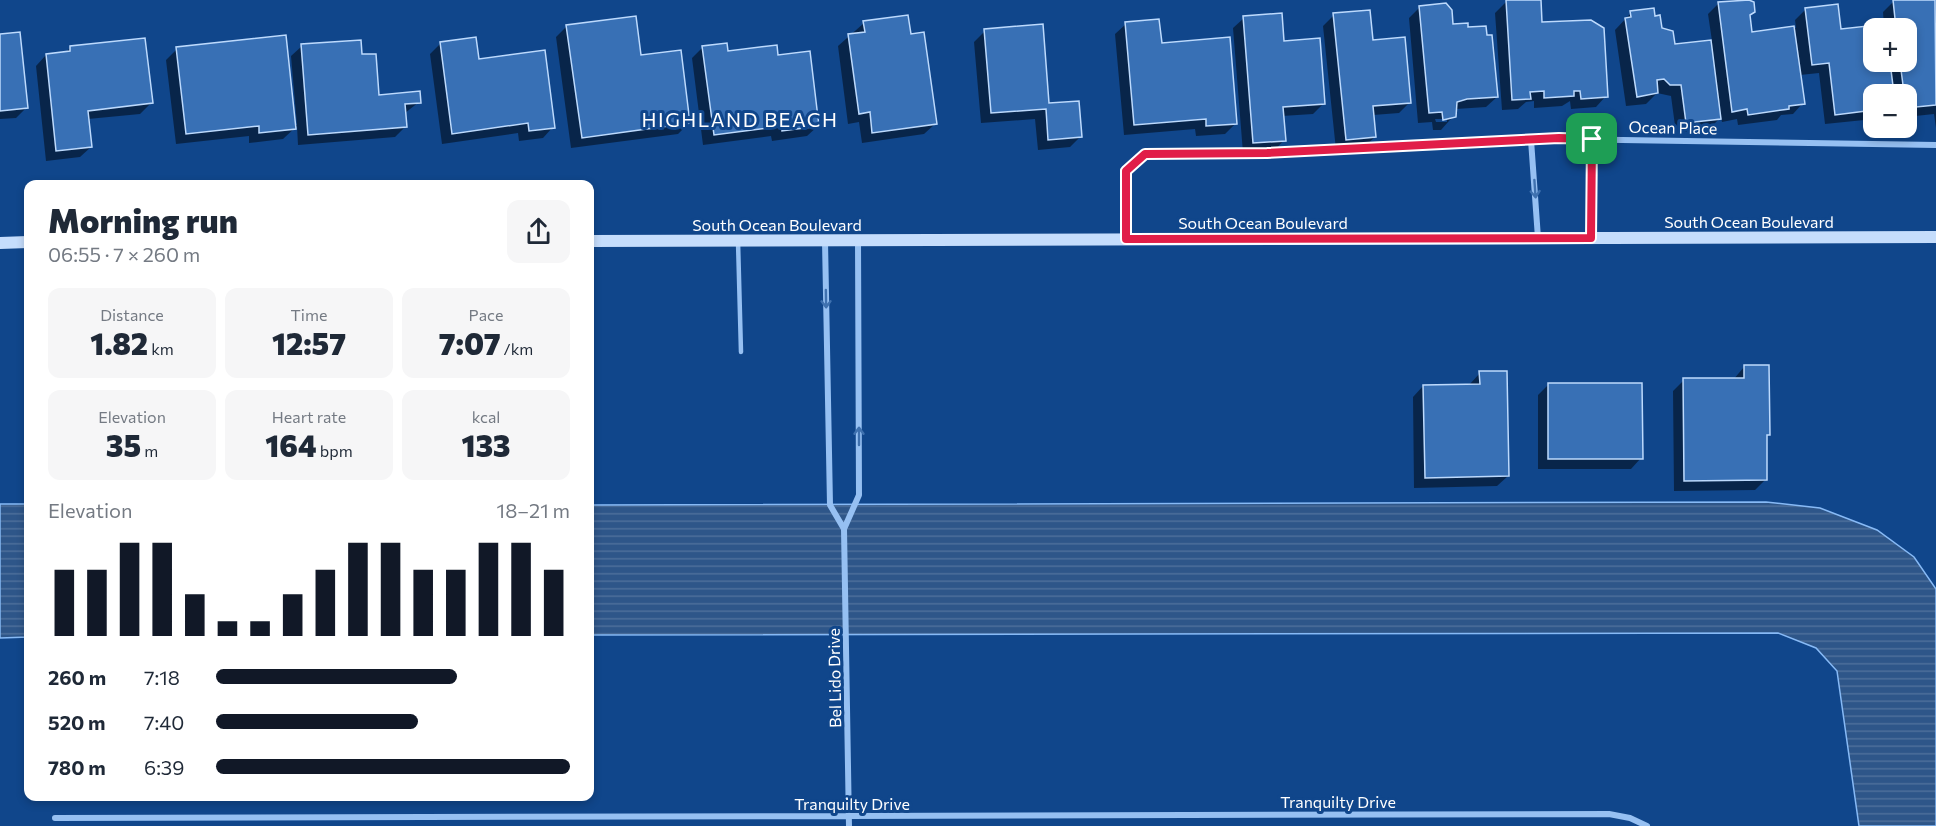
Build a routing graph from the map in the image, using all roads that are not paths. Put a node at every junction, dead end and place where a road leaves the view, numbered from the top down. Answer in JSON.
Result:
{"nodes":[{"id":1,"x":1592,"y":139,"type":"junction"},
{"id":2,"x":1531,"y":140,"type":"junction"},
{"id":3,"x":1936,"y":144,"type":"edge"},
{"id":4,"x":1936,"y":237,"type":"edge"},
{"id":5,"x":1538,"y":238,"type":"junction"},
{"id":6,"x":1591,"y":238,"type":"junction"},
{"id":7,"x":1126,"y":239,"type":"junction"},
{"id":8,"x":858,"y":240,"type":"junction"},
{"id":9,"x":594,"y":241,"type":"edge"},
{"id":10,"x":738,"y":241,"type":"junction"},
{"id":11,"x":825,"y":241,"type":"junction"},
{"id":12,"x":24,"y":242,"type":"edge"},
{"id":13,"x":0,"y":243,"type":"edge"},
{"id":14,"x":741,"y":352,"type":"dead end"},
{"id":15,"x":844,"y":530,"type":"junction"},
{"id":16,"x":850,"y":816,"type":"junction"},
{"id":17,"x":55,"y":818,"type":"dead end"},
{"id":18,"x":849,"y":826,"type":"edge"},
{"id":19,"x":1647,"y":826,"type":"edge"}],
"edges":[{"from":1,"to":2,"type":"street","name":"Ocean Place"},
{"from":1,"to":3,"type":"street","name":"Ocean Place"},
{"from":1,"to":6,"type":"street"},
{"from":2,"to":5,"type":"street","one_way":true},
{"from":2,"to":7,"type":"street","name":"Ocean Place"},
{"from":4,"to":6,"type":"main road","name":"South Ocean Boulevard"},
{"from":5,"to":6,"type":"main road","name":"South Ocean Boulevard"},
{"from":5,"to":7,"type":"main road","name":"South Ocean Boulevard"},
{"from":7,"to":8,"type":"main road","name":"South Ocean Boulevard"},
{"from":8,"to":11,"type":"main road","name":"South Ocean Boulevard"},
{"from":15,"to":8,"type":"street","name":"Bel Lido Drive","one_way":true},
{"from":9,"to":10,"type":"main road","name":"South Ocean Boulevard"},
{"from":10,"to":11,"type":"main road","name":"South Ocean Boulevard"},
{"from":10,"to":14,"type":"lane"},
{"from":11,"to":15,"type":"street","name":"Bel Lido Drive","one_way":true},
{"from":12,"to":13,"type":"main road"},
{"from":15,"to":16,"type":"street","name":"Bel Lido Drive"},
{"from":16,"to":17,"type":"street","name":"Tranquilty Drive"},
{"from":16,"to":18,"type":"street","name":"Bel Lido Drive"},
{"from":16,"to":19,"type":"street","name":"Tranquilty Drive"}]}
